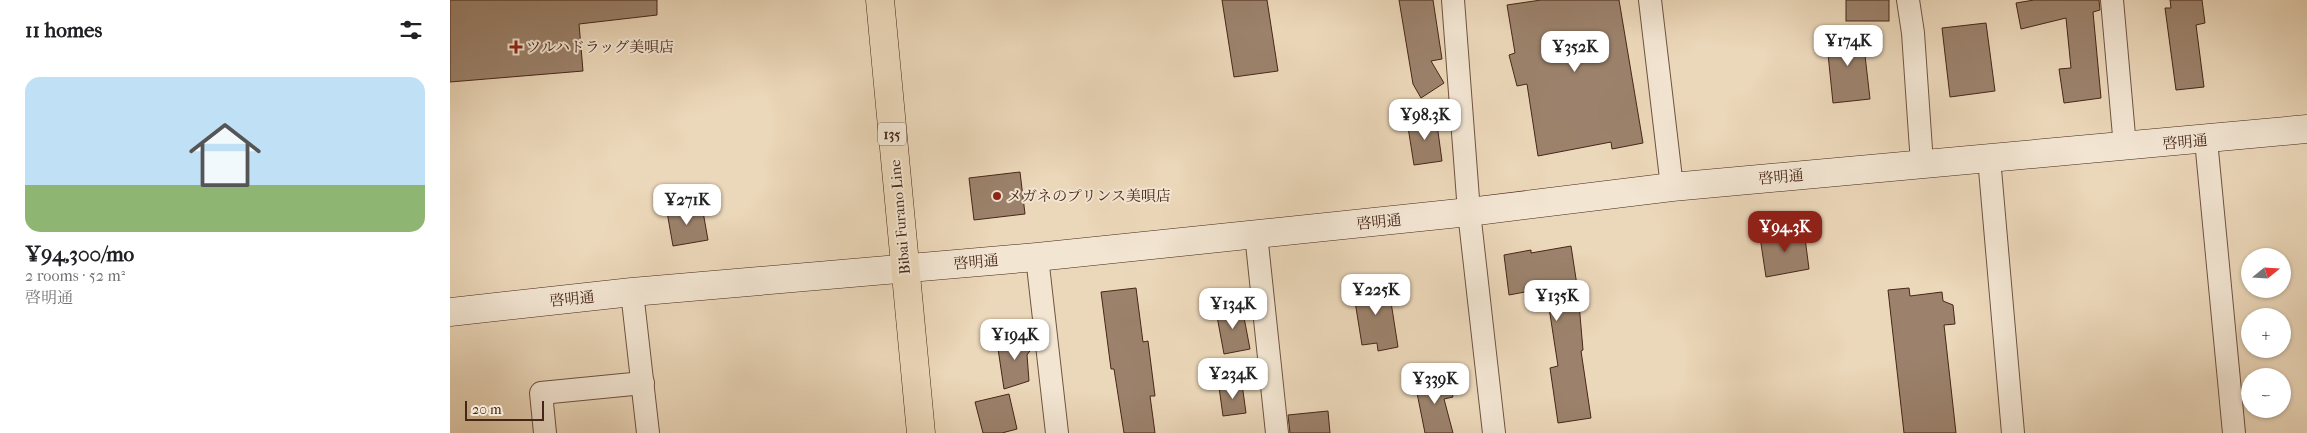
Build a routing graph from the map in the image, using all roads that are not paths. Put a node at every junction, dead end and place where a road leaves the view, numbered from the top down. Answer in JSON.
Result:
{"nodes":[{"id":1,"x":880,"y":0,"type":"edge"},
{"id":2,"x":1453,"y":0,"type":"edge"},
{"id":3,"x":1650,"y":0,"type":"edge"},
{"id":4,"x":1908,"y":0,"type":"edge"},
{"id":5,"x":2112,"y":0,"type":"edge"},
{"id":6,"x":2307,"y":129,"type":"edge"},
{"id":7,"x":2206,"y":140,"type":"junction"},
{"id":8,"x":2125,"y":147,"type":"junction"},
{"id":9,"x":1989,"y":158,"type":"junction"},
{"id":10,"x":1922,"y":164,"type":"junction"},
{"id":11,"x":1672,"y":187,"type":"junction"},
{"id":12,"x":1469,"y":212,"type":"junction"},
{"id":13,"x":1256,"y":234,"type":"junction"},
{"id":14,"x":1037,"y":257,"type":"junction"},
{"id":15,"x":904,"y":268,"type":"junction"},
{"id":16,"x":632,"y":292,"type":"junction"},
{"id":17,"x":450,"y":312,"type":"edge"},
{"id":18,"x":643,"y":383,"type":"junction"},
{"id":19,"x":545,"y":433,"type":"edge"},
{"id":20,"x":648,"y":433,"type":"edge"},
{"id":21,"x":921,"y":433,"type":"edge"},
{"id":22,"x":1057,"y":433,"type":"edge"},
{"id":23,"x":1277,"y":433,"type":"edge"},
{"id":24,"x":1494,"y":433,"type":"edge"},
{"id":25,"x":2013,"y":433,"type":"edge"},
{"id":26,"x":2234,"y":433,"type":"edge"}],
"edges":[{"from":1,"to":15,"type":"main road","name":"Bibai Furano Line","number":"135"},
{"from":2,"to":12,"type":"street"},
{"from":3,"to":11,"type":"street"},
{"from":4,"to":10,"type":"street"},
{"from":5,"to":8,"type":"street"},
{"from":6,"to":7,"type":"street","name":"啓明通"},
{"from":7,"to":8,"type":"street","name":"啓明通"},
{"from":7,"to":26,"type":"street"},
{"from":8,"to":9,"type":"street","name":"啓明通"},
{"from":9,"to":10,"type":"street","name":"啓明通"},
{"from":9,"to":25,"type":"street"},
{"from":10,"to":11,"type":"street","name":"啓明通"},
{"from":11,"to":12,"type":"street","name":"啓明通"},
{"from":12,"to":13,"type":"street","name":"啓明通"},
{"from":12,"to":24,"type":"street"},
{"from":13,"to":14,"type":"street","name":"啓明通"},
{"from":13,"to":23,"type":"street"},
{"from":14,"to":15,"type":"street","name":"啓明通"},
{"from":14,"to":22,"type":"street"},
{"from":15,"to":16,"type":"street","name":"啓明通"},
{"from":15,"to":21,"type":"main road","name":"Bibai Furano Line","number":"135"},
{"from":16,"to":17,"type":"street","name":"啓明通"},
{"from":16,"to":18,"type":"street"},
{"from":18,"to":19,"type":"street"},
{"from":18,"to":20,"type":"street"}]}
